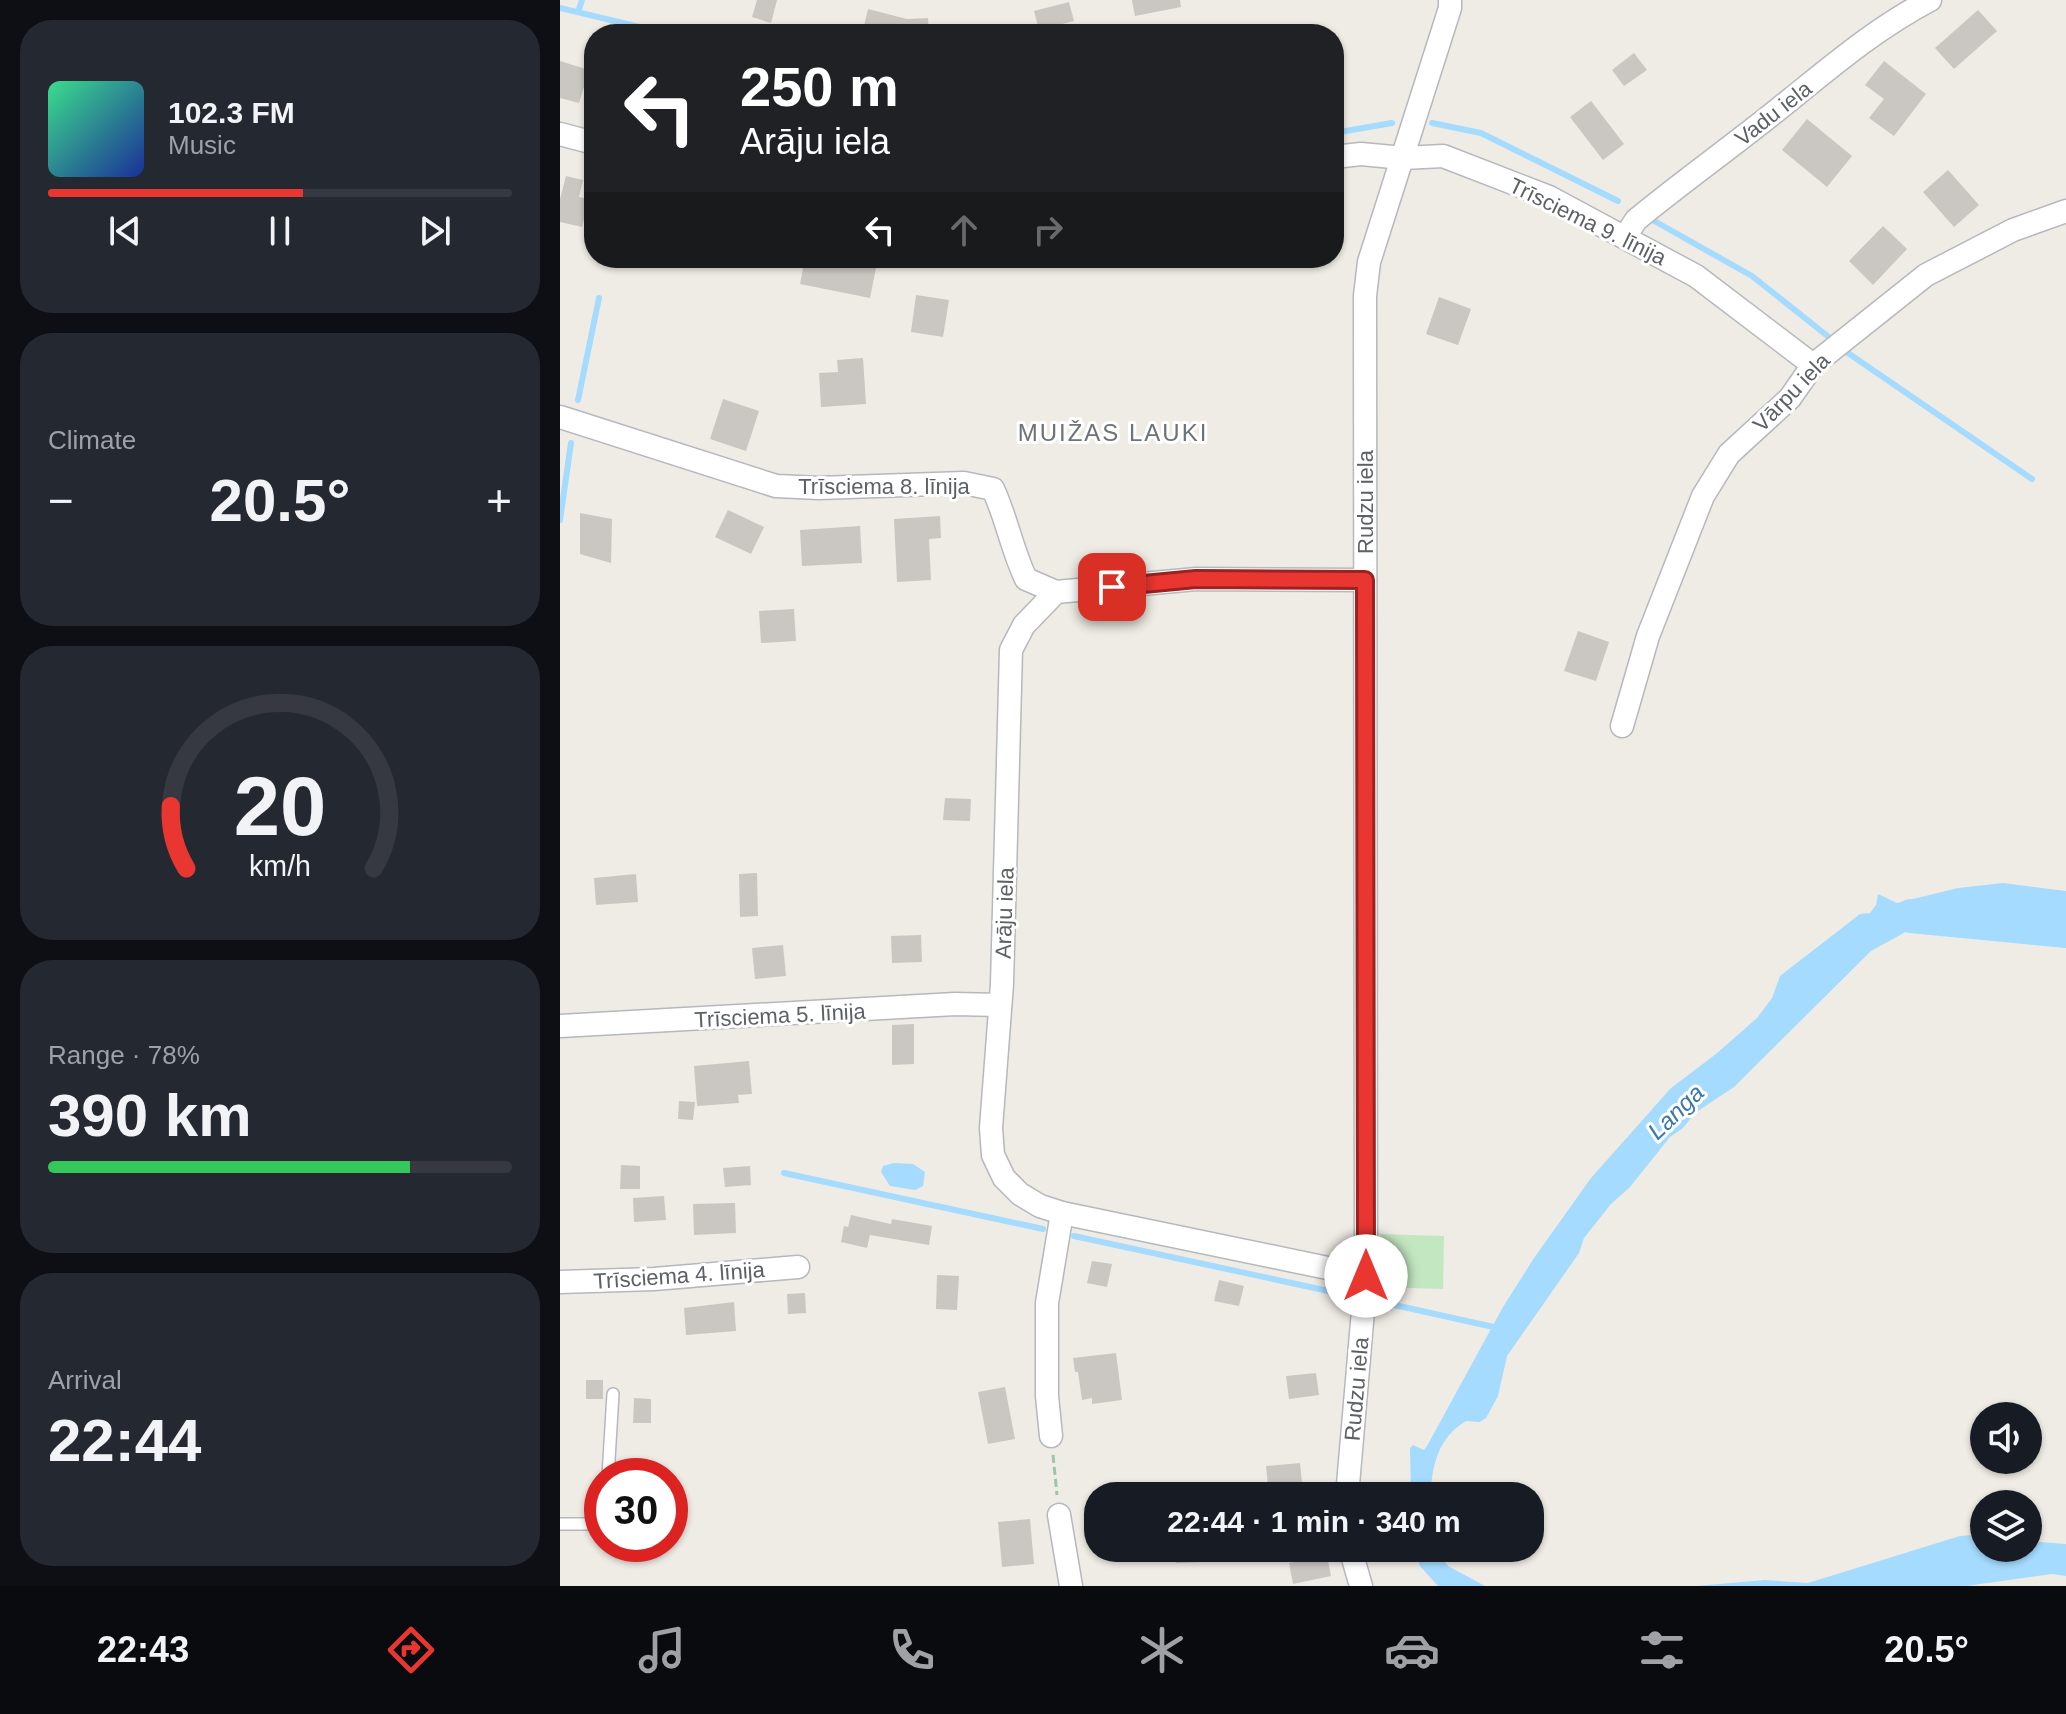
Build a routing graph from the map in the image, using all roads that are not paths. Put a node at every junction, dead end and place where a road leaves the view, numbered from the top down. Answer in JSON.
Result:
{"nodes":[{"id":1,"x":1450,"y":0,"type":"edge"},
{"id":2,"x":1930,"y":0,"type":"edge"},
{"id":3,"x":560,"y":134,"type":"edge"},
{"id":4,"x":584,"y":140,"type":"edge"},
{"id":5,"x":1344,"y":156,"type":"edge"},
{"id":6,"x":1403,"y":158,"type":"junction"},
{"id":7,"x":2066,"y":211,"type":"edge"},
{"id":8,"x":1625,"y":237,"type":"junction"},
{"id":9,"x":1813,"y":365,"type":"junction"},
{"id":10,"x":560,"y":417,"type":"edge"},
{"id":11,"x":1365,"y":580,"type":"junction"},
{"id":12,"x":1056,"y":592,"type":"junction"},
{"id":13,"x":1622,"y":726,"type":"dead end"},
{"id":14,"x":1000,"y":1005,"type":"junction"},
{"id":15,"x":560,"y":1026,"type":"edge"},
{"id":16,"x":1062,"y":1213,"type":"junction"},
{"id":17,"x":798,"y":1267,"type":"dead end"},
{"id":18,"x":1366,"y":1276,"type":"junction"},
{"id":19,"x":560,"y":1282,"type":"edge"},
{"id":20,"x":613,"y":1394,"type":"dead end"},
{"id":21,"x":1051,"y":1436,"type":"road end"},
{"id":22,"x":609,"y":1458,"type":"edge"},
{"id":23,"x":1348,"y":1482,"type":"edge"},
{"id":24,"x":1059,"y":1515,"type":"road end"},
{"id":25,"x":560,"y":1524,"type":"edge"},
{"id":26,"x":584,"y":1524,"type":"edge"},
{"id":27,"x":1354,"y":1562,"type":"edge"},
{"id":28,"x":1071,"y":1586,"type":"edge"},
{"id":29,"x":1361,"y":1586,"type":"edge"}],
"edges":[{"from":1,"to":6,"type":"street","name":"Rudzu iela"},
{"from":2,"to":8,"type":"street","name":"Vadu iela"},
{"from":3,"to":4,"type":"street"},
{"from":5,"to":6,"type":"street","name":"Trīsciema 9. līnija"},
{"from":6,"to":8,"type":"street","name":"Trīsciema 9. līnija"},
{"from":6,"to":11,"type":"street","name":"Rudzu iela"},
{"from":7,"to":9,"type":"street","name":"Vārpu iela"},
{"from":8,"to":9,"type":"street","name":"Trīsciema 9. līnija"},
{"from":9,"to":13,"type":"street","name":"Vārpu iela"},
{"from":10,"to":12,"type":"street","name":"Trīsciema 8. līnija"},
{"from":11,"to":12,"type":"street"},
{"from":11,"to":18,"type":"street","name":"Rudzu iela"},
{"from":12,"to":14,"type":"street","name":"Arāju iela"},
{"from":14,"to":15,"type":"street","name":"Trīsciema 5. līnija"},
{"from":14,"to":16,"type":"street","name":"Arāju iela"},
{"from":16,"to":18,"type":"street","name":"Arāju iela"},
{"from":16,"to":21,"type":"street"},
{"from":17,"to":19,"type":"street","name":"Trīsciema 4. līnija"},
{"from":18,"to":23,"type":"street","name":"Rudzu iela"},
{"from":20,"to":22,"type":"lane"},
{"from":24,"to":28,"type":"street"},
{"from":25,"to":26,"type":"lane"},
{"from":27,"to":29,"type":"street"}]}
